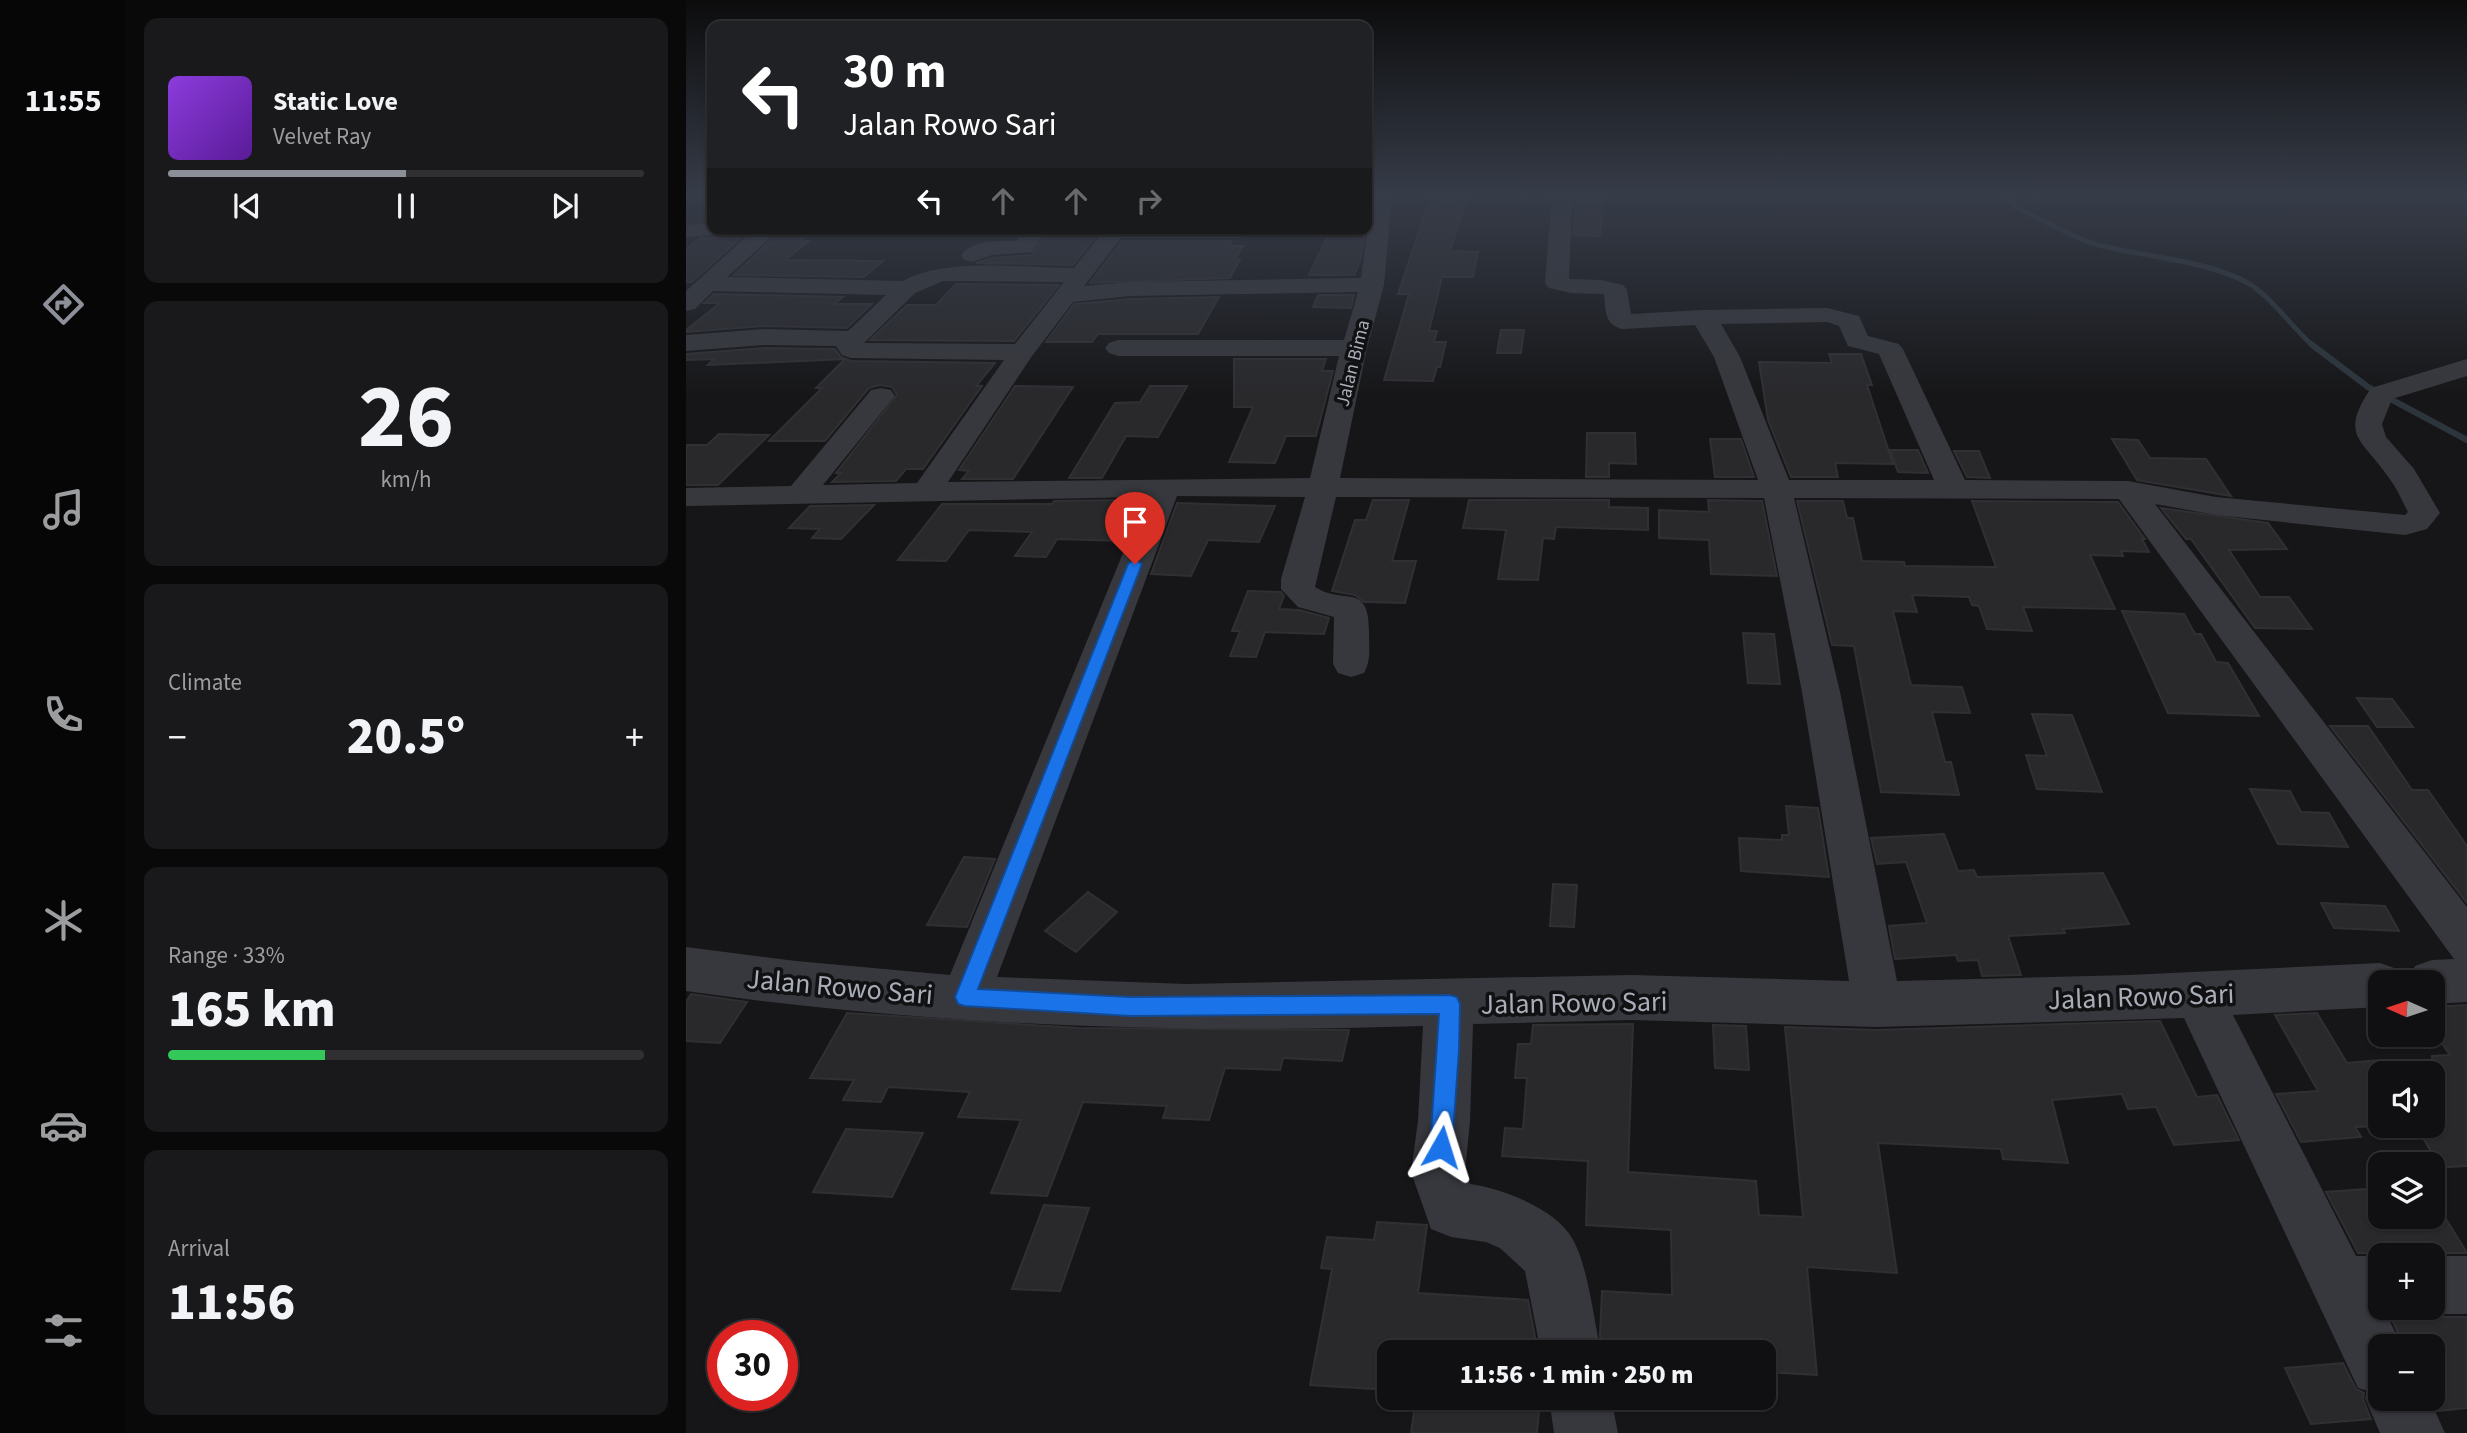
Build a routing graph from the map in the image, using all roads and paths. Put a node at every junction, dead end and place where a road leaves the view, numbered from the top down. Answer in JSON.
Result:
{"nodes":[{"id":1,"x":728,"y":263,"type":"edge"},
{"id":2,"x":963,"y":263,"type":"edge"},
{"id":3,"x":1091,"y":263,"type":"edge"},
{"id":4,"x":1374,"y":263,"type":"edge"},
{"id":5,"x":1559,"y":263,"type":"edge"},
{"id":6,"x":949,"y":274,"type":"junction"},
{"id":7,"x":706,"y":284,"type":"junction"},
{"id":8,"x":1074,"y":285,"type":"junction"},
{"id":9,"x":1372,"y":285,"type":"junction"},
{"id":10,"x":906,"y":288,"type":"junction"},
{"id":11,"x":686,"y":304,"type":"edge"},
{"id":12,"x":1702,"y":317,"type":"junction"},
{"id":13,"x":852,"y":339,"type":"junction"},
{"id":14,"x":686,"y":343,"type":"edge"},
{"id":15,"x":1118,"y":348,"type":"dead end"},
{"id":16,"x":1354,"y":348,"type":"junction"},
{"id":17,"x":1022,"y":352,"type":"junction"},
{"id":18,"x":2467,"y":367,"type":"edge"},
{"id":19,"x":881,"y":396,"type":"dead end"},
{"id":20,"x":1165,"y":487,"type":"junction"},
{"id":21,"x":1323,"y":488,"type":"junction"},
{"id":22,"x":1953,"y":488,"type":"junction"},
{"id":23,"x":1777,"y":489,"type":"junction"},
{"id":24,"x":2128,"y":490,"type":"junction"},
{"id":25,"x":926,"y":492,"type":"junction"},
{"id":26,"x":799,"y":495,"type":"junction"},
{"id":27,"x":686,"y":497,"type":"edge"},
{"id":28,"x":1351,"y":664,"type":"dead end"},
{"id":29,"x":2466,"y":951,"type":"edge"},
{"id":30,"x":686,"y":969,"type":"edge"},
{"id":31,"x":2445,"y":970,"type":"edge"},
{"id":32,"x":2368,"y":986,"type":"edge"},
{"id":33,"x":2197,"y":995,"type":"junction"},
{"id":34,"x":965,"y":997,"type":"junction"},
{"id":35,"x":1450,"y":1004,"type":"junction"},
{"id":36,"x":1877,"y":1004,"type":"junction"},
{"id":37,"x":2360,"y":1285,"type":"edge"},
{"id":38,"x":2445,"y":1285,"type":"edge"},
{"id":39,"x":2467,"y":1285,"type":"edge"},
{"id":40,"x":2372,"y":1334,"type":"edge"},
{"id":41,"x":1568,"y":1340,"type":"edge"},
{"id":42,"x":1582,"y":1410,"type":"edge"},
{"id":43,"x":2402,"y":1411,"type":"edge"},
{"id":44,"x":1586,"y":1433,"type":"edge"},
{"id":45,"x":2413,"y":1433,"type":"edge"}],
"edges":[{"from":1,"to":7,"type":"street"},
{"from":2,"to":6,"type":"street"},
{"from":3,"to":8,"type":"street"},
{"from":4,"to":9,"type":"street","name":"Jalan Bima"},
{"from":5,"to":12,"type":"street"},
{"from":6,"to":8,"type":"street"},
{"from":6,"to":10,"type":"street"},
{"from":7,"to":10,"type":"street"},
{"from":7,"to":11,"type":"street"},
{"from":8,"to":9,"type":"street"},
{"from":8,"to":17,"type":"street"},
{"from":9,"to":16,"type":"street","name":"Jalan Bima"},
{"from":10,"to":13,"type":"street"},
{"from":12,"to":22,"type":"street"},
{"from":12,"to":23,"type":"street"},
{"from":13,"to":14,"type":"street"},
{"from":13,"to":17,"type":"street"},
{"from":15,"to":16,"type":"street"},
{"from":16,"to":21,"type":"street","name":"Jalan Bima"},
{"from":17,"to":25,"type":"street"},
{"from":18,"to":24,"type":"street"},
{"from":19,"to":26,"type":"street"},
{"from":20,"to":21,"type":"street"},
{"from":20,"to":25,"type":"street"},
{"from":20,"to":34,"type":"street"},
{"from":21,"to":23,"type":"street"},
{"from":21,"to":28,"type":"street","name":"Jalan Bima"},
{"from":22,"to":23,"type":"street"},
{"from":22,"to":24,"type":"street"},
{"from":23,"to":36,"type":"street"},
{"from":24,"to":29,"type":"street"},
{"from":25,"to":26,"type":"street"},
{"from":26,"to":27,"type":"street"},
{"from":29,"to":31,"type":"street"},
{"from":30,"to":34,"type":"street","name":"Jalan Rowo Sari"},
{"from":32,"to":33,"type":"street","name":"Jalan Rowo Sari"},
{"from":33,"to":36,"type":"street","name":"Jalan Rowo Sari"},
{"from":33,"to":37,"type":"street"},
{"from":34,"to":35,"type":"street","name":"Jalan Rowo Sari"},
{"from":35,"to":36,"type":"street","name":"Jalan Rowo Sari"},
{"from":35,"to":41,"type":"street"},
{"from":37,"to":40,"type":"street"},
{"from":38,"to":39,"type":"street"},
{"from":42,"to":44,"type":"street"},
{"from":43,"to":45,"type":"street"}]}
